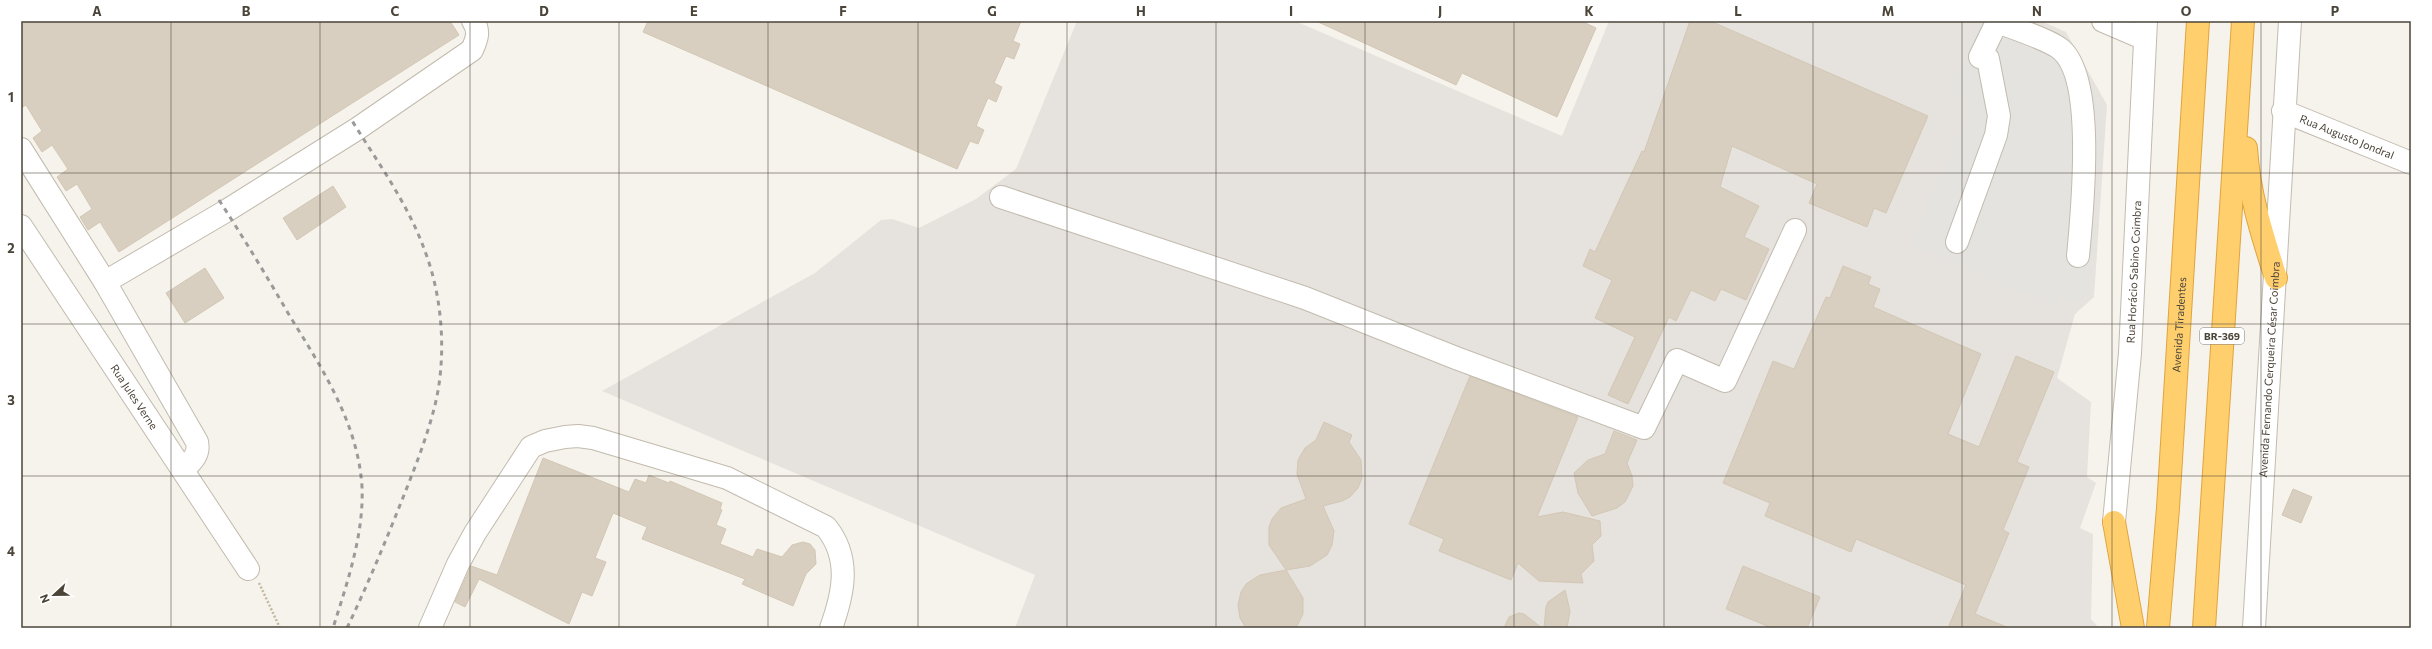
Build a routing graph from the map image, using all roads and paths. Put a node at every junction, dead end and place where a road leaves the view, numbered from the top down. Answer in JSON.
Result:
{"nodes":[{"id":1,"x":473,"y":21,"type":"edge"},
{"id":2,"x":1997,"y":21,"type":"edge"},
{"id":3,"x":2103,"y":21,"type":"edge"},
{"id":4,"x":2198,"y":21,"type":"edge"},
{"id":5,"x":2243,"y":21,"type":"edge"},
{"id":6,"x":2290,"y":21,"type":"edge"},
{"id":7,"x":2145,"y":30,"type":"edge"},
{"id":8,"x":2241,"y":43,"type":"junction"},
{"id":9,"x":2283,"y":111,"type":"junction"},
{"id":10,"x":21,"y":149,"type":"edge"},
{"id":11,"x":2411,"y":163,"type":"edge"},
{"id":12,"x":1001,"y":196,"type":"dead end"},
{"id":13,"x":21,"y":226,"type":"edge"},
{"id":14,"x":1795,"y":230,"type":"dead end"},
{"id":15,"x":1957,"y":242,"type":"dead end"},
{"id":16,"x":2078,"y":256,"type":"dead end"},
{"id":17,"x":2276,"y":278,"type":"junction"},
{"id":18,"x":105,"y":282,"type":"junction"},
{"id":19,"x":183,"y":470,"type":"junction"},
{"id":20,"x":2114,"y":522,"type":"joint"},
{"id":21,"x":2166,"y":545,"type":"junction"},
{"id":22,"x":248,"y":569,"type":"joint"},
{"id":23,"x":280,"y":628,"type":"edge"},
{"id":24,"x":430,"y":628,"type":"edge"},
{"id":25,"x":831,"y":628,"type":"edge"},
{"id":26,"x":2133,"y":628,"type":"edge"},
{"id":27,"x":2158,"y":628,"type":"edge"},
{"id":28,"x":2166,"y":628,"type":"edge"},
{"id":29,"x":2204,"y":628,"type":"edge"},
{"id":30,"x":2254,"y":628,"type":"edge"}],
"edges":[{"from":1,"to":18,"type":"street"},
{"from":2,"to":15,"type":"street"},
{"from":2,"to":16,"type":"street"},
{"from":3,"to":7,"type":"street"},
{"from":4,"to":21,"type":"highway","name":"Avenida Tiradentes"},
{"from":5,"to":8,"type":"highway","number":"BR-369"},
{"from":6,"to":9,"type":"street","name":"Avenida Fernando Cerqueira César Coimbra"},
{"from":7,"to":20,"type":"street","name":"Rua Horácio Sabino Coimbra"},
{"from":8,"to":17,"type":"highway"},
{"from":8,"to":29,"type":"highway","number":"BR-369"},
{"from":9,"to":11,"type":"street","name":"Rua Augusto Jondral"},
{"from":9,"to":17,"type":"street","name":"Avenida Fernando Cerqueira César Coimbra"},
{"from":10,"to":18,"type":"street"},
{"from":12,"to":14,"type":"street"},
{"from":13,"to":19,"type":"street","name":"Rua Jules Verne"},
{"from":17,"to":30,"type":"street","name":"Avenida Fernando Cerqueira César Coimbra"},
{"from":18,"to":19,"type":"street"},
{"from":19,"to":22,"type":"street","name":"Rua Jules Verne"},
{"from":20,"to":26,"type":"highway"},
{"from":21,"to":27,"type":"highway","name":"Avenida Tiradentes"},
{"from":21,"to":28,"type":"highway"},
{"from":22,"to":23,"type":"path"},
{"from":24,"to":25,"type":"street"}]}
